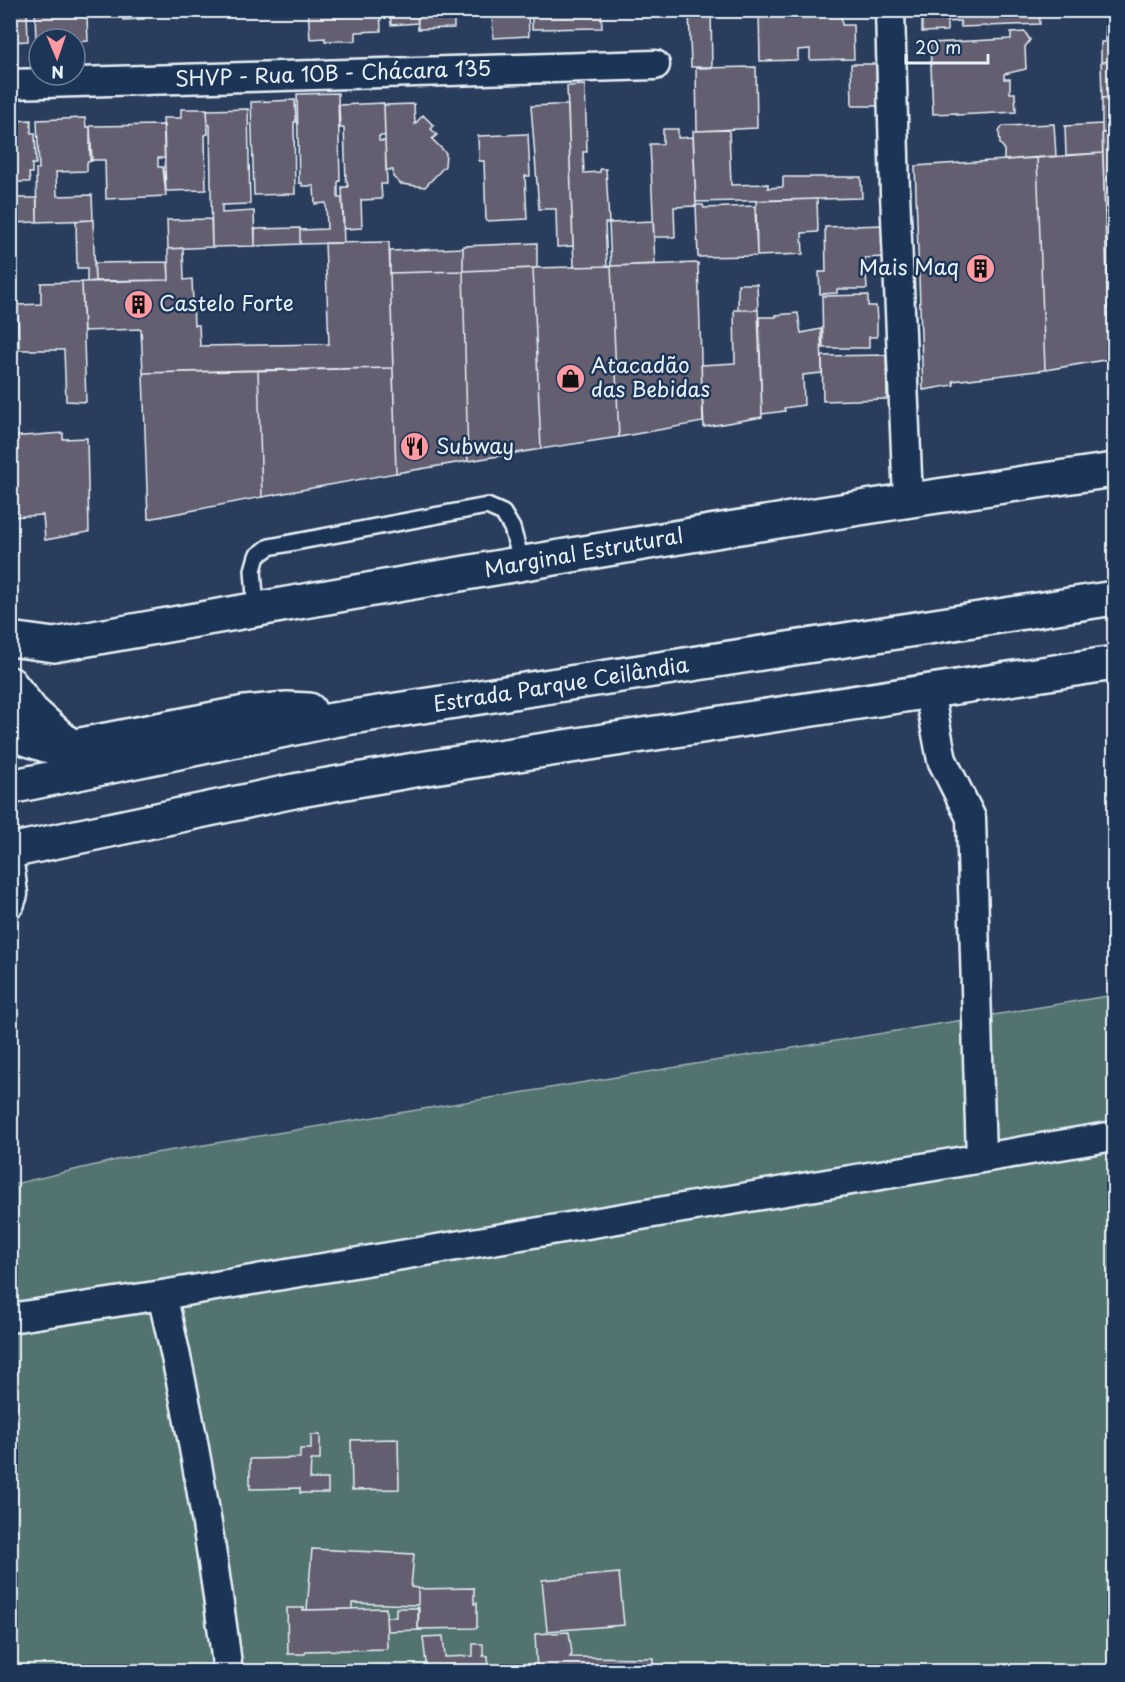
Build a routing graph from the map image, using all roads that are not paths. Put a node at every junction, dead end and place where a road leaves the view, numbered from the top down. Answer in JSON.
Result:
{"nodes":[{"id":1,"x":890,"y":10,"type":"edge"},
{"id":2,"x":655,"y":65,"type":"dead end"},
{"id":3,"x":10,"y":84,"type":"edge"},
{"id":4,"x":1114,"y":470,"type":"edge"},
{"id":5,"x":908,"y":499,"type":"junction"},
{"id":6,"x":522,"y":563,"type":"junction"},
{"id":7,"x":1114,"y":598,"type":"edge"},
{"id":8,"x":256,"y":610,"type":"junction"},
{"id":9,"x":10,"y":639,"type":"edge"},
{"id":10,"x":54,"y":645,"type":"junction"},
{"id":11,"x":1114,"y":663,"type":"edge"},
{"id":12,"x":10,"y":671,"type":"edge"},
{"id":13,"x":10,"y":684,"type":"edge"},
{"id":14,"x":929,"y":692,"type":"junction"},
{"id":15,"x":333,"y":720,"type":"junction"},
{"id":16,"x":10,"y":733,"type":"edge"},
{"id":17,"x":71,"y":747,"type":"junction"},
{"id":18,"x":10,"y":787,"type":"edge"},
{"id":19,"x":10,"y":851,"type":"edge"},
{"id":20,"x":10,"y":870,"type":"edge"},
{"id":21,"x":10,"y":903,"type":"edge"},
{"id":22,"x":1114,"y":1136,"type":"edge"},
{"id":23,"x":981,"y":1158,"type":"junction"},
{"id":24,"x":162,"y":1295,"type":"junction"},
{"id":25,"x":10,"y":1318,"type":"edge"},
{"id":26,"x":228,"y":1671,"type":"edge"}],
"edges":[{"from":1,"to":5,"type":"street"},
{"from":2,"to":3,"type":"street","name":"SHVP - Rua 10B - Chácara 135"},
{"from":4,"to":5,"type":"main road","name":"Marginal Estrutural"},
{"from":5,"to":6,"type":"main road","name":"Marginal Estrutural"},
{"from":6,"to":8,"type":"main road","name":"Marginal Estrutural"},
{"from":6,"to":8,"type":"lane"},
{"from":7,"to":15,"type":"main road","name":"Estrada Parque Ceilândia"},
{"from":8,"to":10,"type":"main road","name":"Marginal Estrutural"},
{"from":9,"to":10,"type":"main road","name":"Marginal Estrutural"},
{"from":10,"to":12,"type":"main road","name":"Marginal Estrutural"},
{"from":11,"to":14,"type":"main road"},
{"from":13,"to":17,"type":"main road"},
{"from":14,"to":19,"type":"main road"},
{"from":14,"to":23,"type":"street"},
{"from":15,"to":17,"type":"main road"},
{"from":15,"to":18,"type":"main road","name":"Estrada Parque Ceilândia"},
{"from":16,"to":17,"type":"main road"},
{"from":20,"to":21,"type":"street"},
{"from":22,"to":23,"type":"street"},
{"from":23,"to":24,"type":"street"},
{"from":24,"to":25,"type":"street"},
{"from":24,"to":26,"type":"street"}]}
